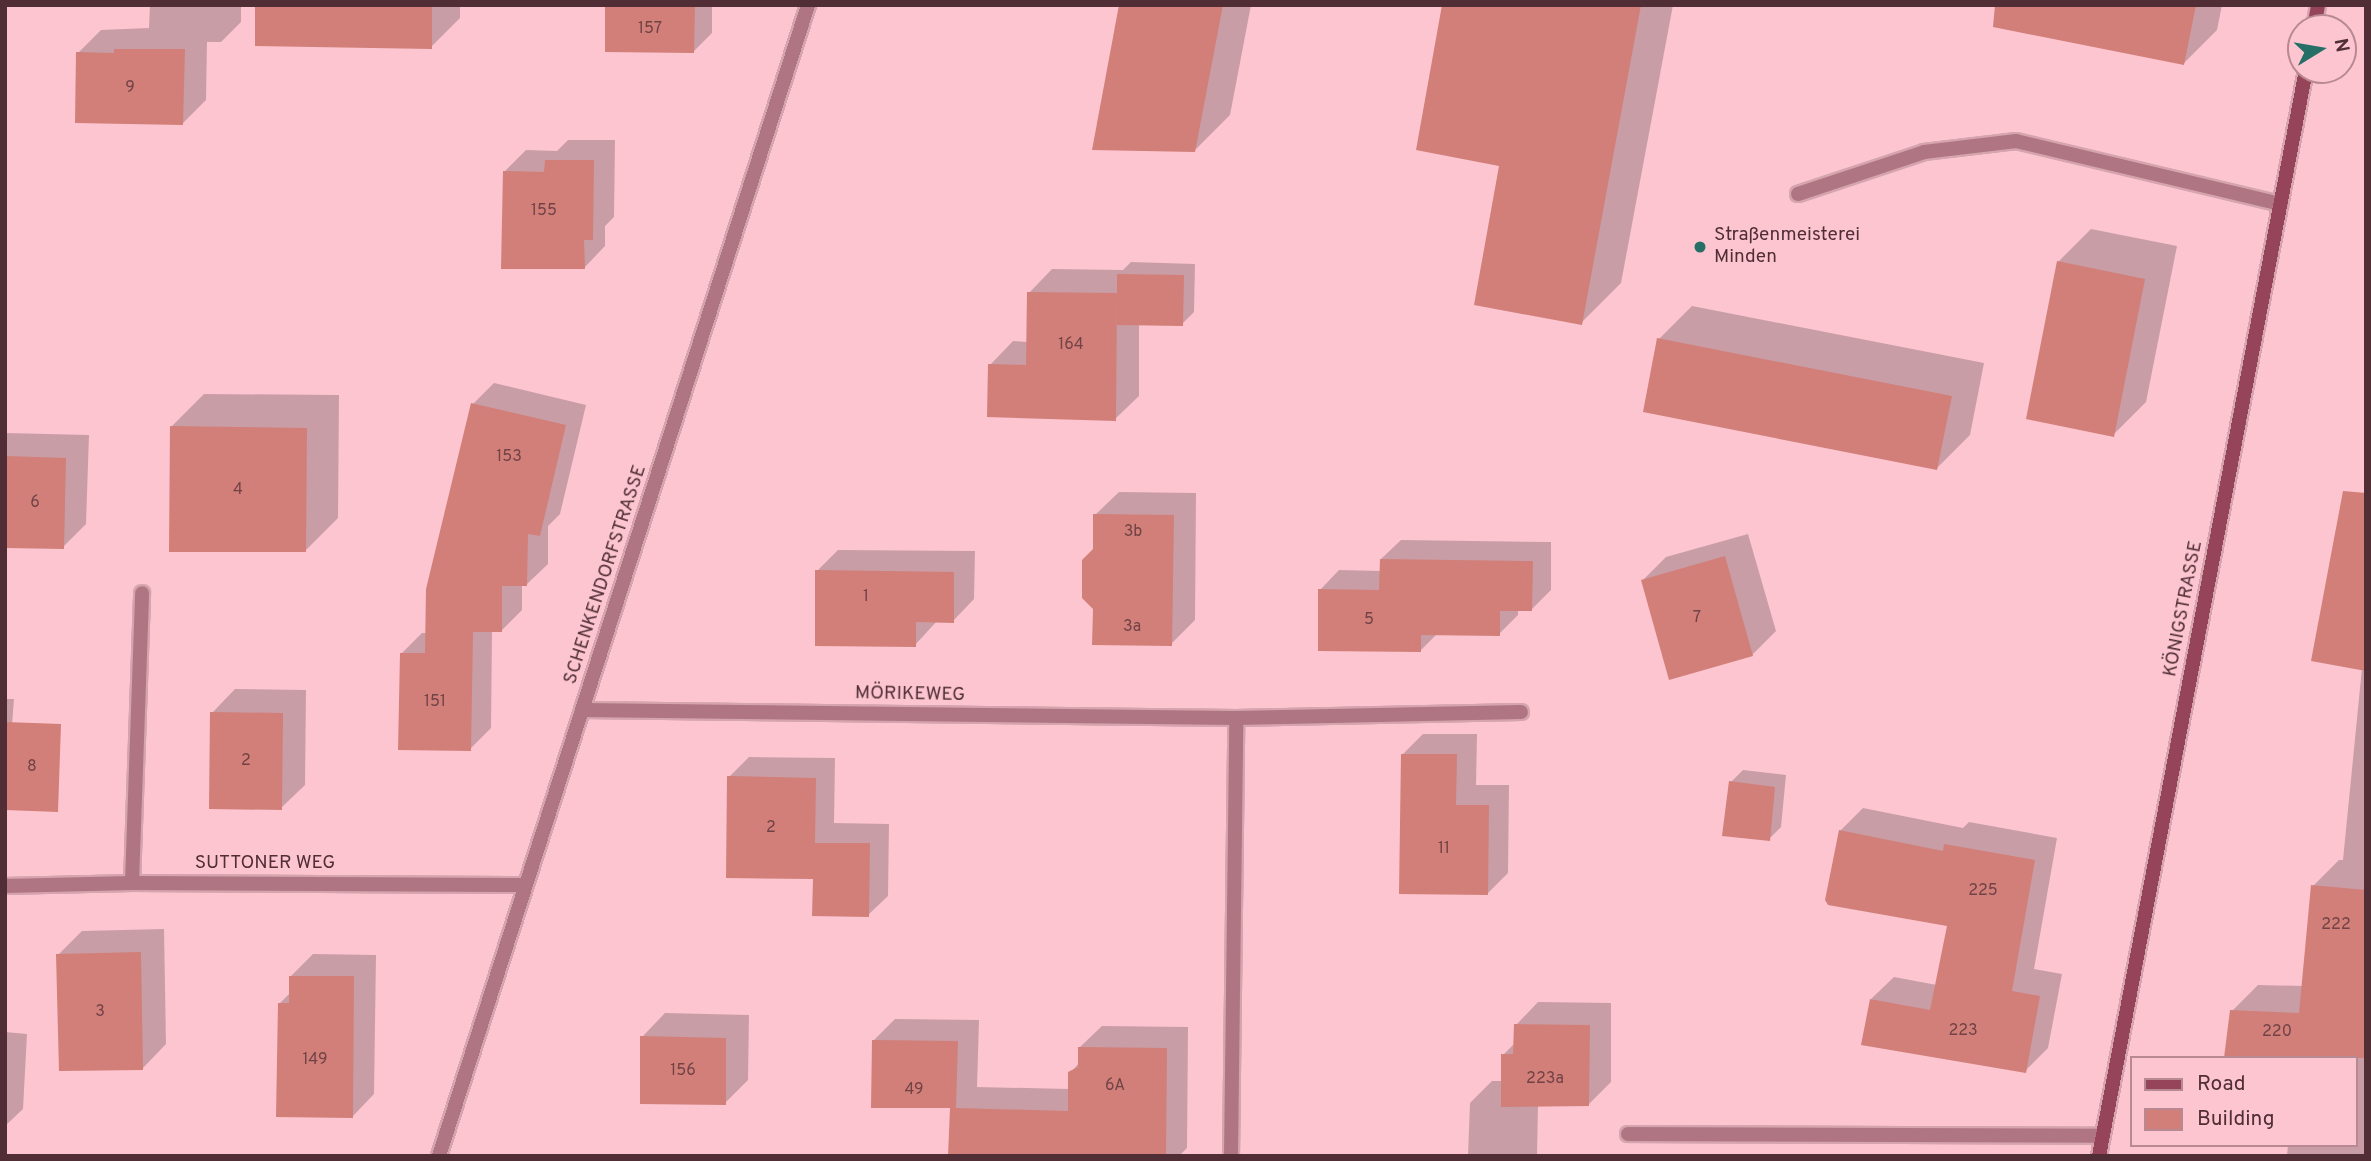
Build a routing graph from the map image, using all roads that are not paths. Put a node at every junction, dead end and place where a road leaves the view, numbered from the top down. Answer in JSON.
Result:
{"nodes":[{"id":1,"x":808,"y":5,"type":"edge"},
{"id":2,"x":2303,"y":84,"type":"edge"},
{"id":3,"x":1798,"y":194,"type":"dead end"},
{"id":4,"x":2281,"y":204,"type":"junction"},
{"id":5,"x":142,"y":593,"type":"dead end"},
{"id":6,"x":583,"y":710,"type":"junction"},
{"id":7,"x":1521,"y":712,"type":"dead end"},
{"id":8,"x":1236,"y":718,"type":"junction"},
{"id":9,"x":132,"y":883,"type":"junction"},
{"id":10,"x":524,"y":885,"type":"junction"},
{"id":11,"x":5,"y":886,"type":"edge"},
{"id":12,"x":1628,"y":1134,"type":"dead end"},
{"id":13,"x":2102,"y":1136,"type":"junction"},
{"id":14,"x":439,"y":1156,"type":"edge"},
{"id":15,"x":1231,"y":1156,"type":"edge"},
{"id":16,"x":2099,"y":1156,"type":"edge"}],
"edges":[{"from":1,"to":6,"type":"street","name":"SCHENKENDORFSTRASSE"},
{"from":2,"to":4,"type":"main road","name":"KÖNIGSTRASSE"},
{"from":3,"to":4,"type":"street"},
{"from":4,"to":13,"type":"main road","name":"KÖNIGSTRASSE"},
{"from":5,"to":9,"type":"street"},
{"from":6,"to":8,"type":"street","name":"MÖRIKEWEG"},
{"from":6,"to":10,"type":"street","name":"SCHENKENDORFSTRASSE"},
{"from":7,"to":8,"type":"street","name":"MÖRIKEWEG"},
{"from":8,"to":15,"type":"street"},
{"from":9,"to":10,"type":"street","name":"SUTTONER WEG"},
{"from":9,"to":11,"type":"street","name":"SUTTONER WEG"},
{"from":10,"to":14,"type":"street","name":"SCHENKENDORFSTRASSE"},
{"from":12,"to":13,"type":"street"},
{"from":13,"to":16,"type":"main road","name":"KÖNIGSTRASSE"}]}
